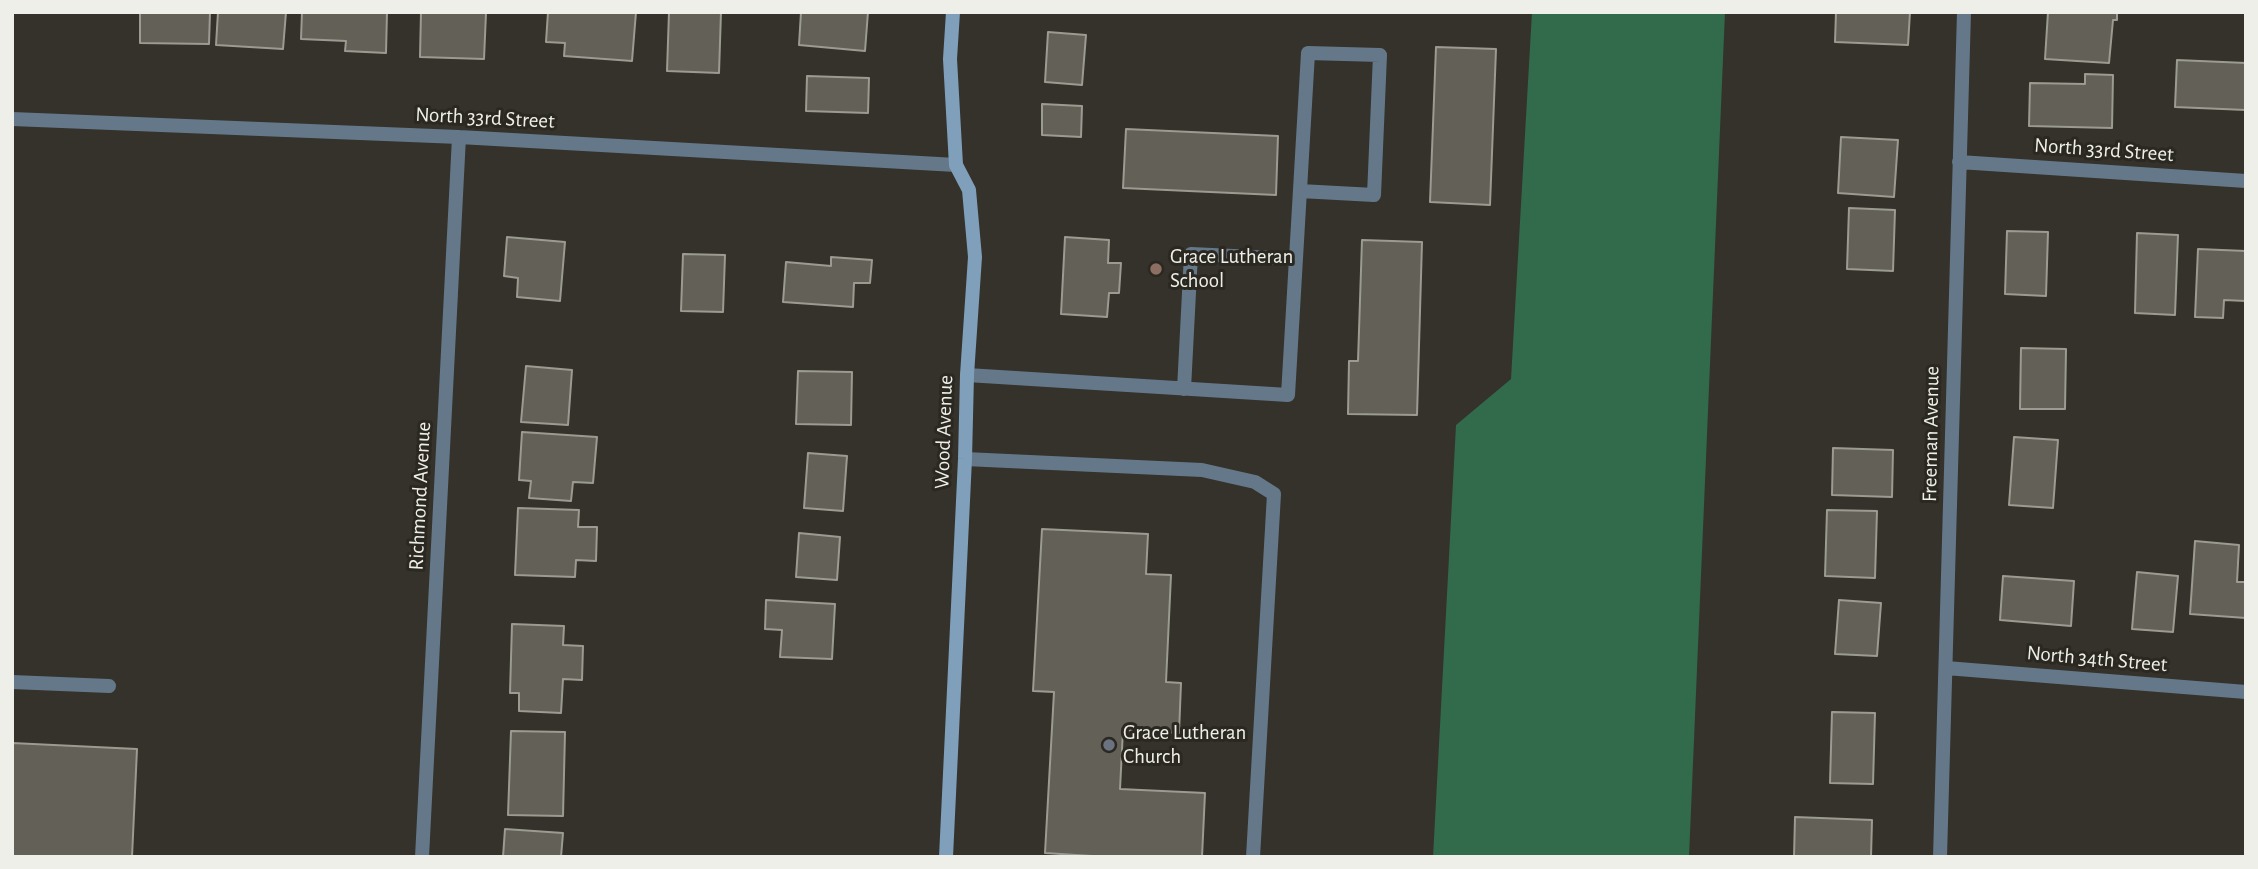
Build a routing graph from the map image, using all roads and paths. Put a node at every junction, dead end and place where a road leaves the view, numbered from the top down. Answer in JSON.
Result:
{"nodes":[{"id":1,"x":953,"y":12,"type":"edge"},
{"id":2,"x":1964,"y":12,"type":"edge"},
{"id":3,"x":12,"y":118,"type":"edge"},
{"id":4,"x":460,"y":137,"type":"junction"},
{"id":5,"x":1959,"y":162,"type":"junction"},
{"id":6,"x":956,"y":165,"type":"junction"},
{"id":7,"x":2246,"y":181,"type":"edge"},
{"id":8,"x":1300,"y":191,"type":"junction"},
{"id":9,"x":1296,"y":259,"type":"junction"},
{"id":10,"x":967,"y":375,"type":"junction"},
{"id":11,"x":1184,"y":389,"type":"junction"},
{"id":12,"x":965,"y":459,"type":"junction"},
{"id":13,"x":1946,"y":668,"type":"junction"},
{"id":14,"x":12,"y":682,"type":"edge"},
{"id":15,"x":109,"y":686,"type":"dead end"},
{"id":16,"x":2246,"y":692,"type":"edge"},
{"id":17,"x":422,"y":857,"type":"edge"},
{"id":18,"x":946,"y":857,"type":"edge"},
{"id":19,"x":1253,"y":857,"type":"edge"},
{"id":20,"x":1940,"y":857,"type":"edge"}],
"edges":[{"from":1,"to":6,"type":"street","name":"Wood Avenue"},
{"from":2,"to":5,"type":"street","name":"Freeman Avenue"},
{"from":3,"to":4,"type":"street","name":"North 33rd Street"},
{"from":4,"to":6,"type":"street","name":"North 33rd Street"},
{"from":4,"to":17,"type":"street","name":"Richmond Avenue"},
{"from":5,"to":7,"type":"street","name":"North 33rd Street"},
{"from":5,"to":13,"type":"street","name":"Freeman Avenue"},
{"from":6,"to":10,"type":"street","name":"Wood Avenue"},
{"from":8,"to":8,"type":"street"},
{"from":8,"to":9,"type":"street"},
{"from":9,"to":11,"type":"street"},
{"from":9,"to":11,"type":"street"},
{"from":10,"to":11,"type":"street"},
{"from":10,"to":12,"type":"street","name":"Wood Avenue"},
{"from":12,"to":18,"type":"street","name":"Wood Avenue"},
{"from":12,"to":19,"type":"street"},
{"from":13,"to":16,"type":"street","name":"North 34th Street"},
{"from":13,"to":20,"type":"street","name":"Freeman Avenue"},
{"from":14,"to":15,"type":"street"}]}
